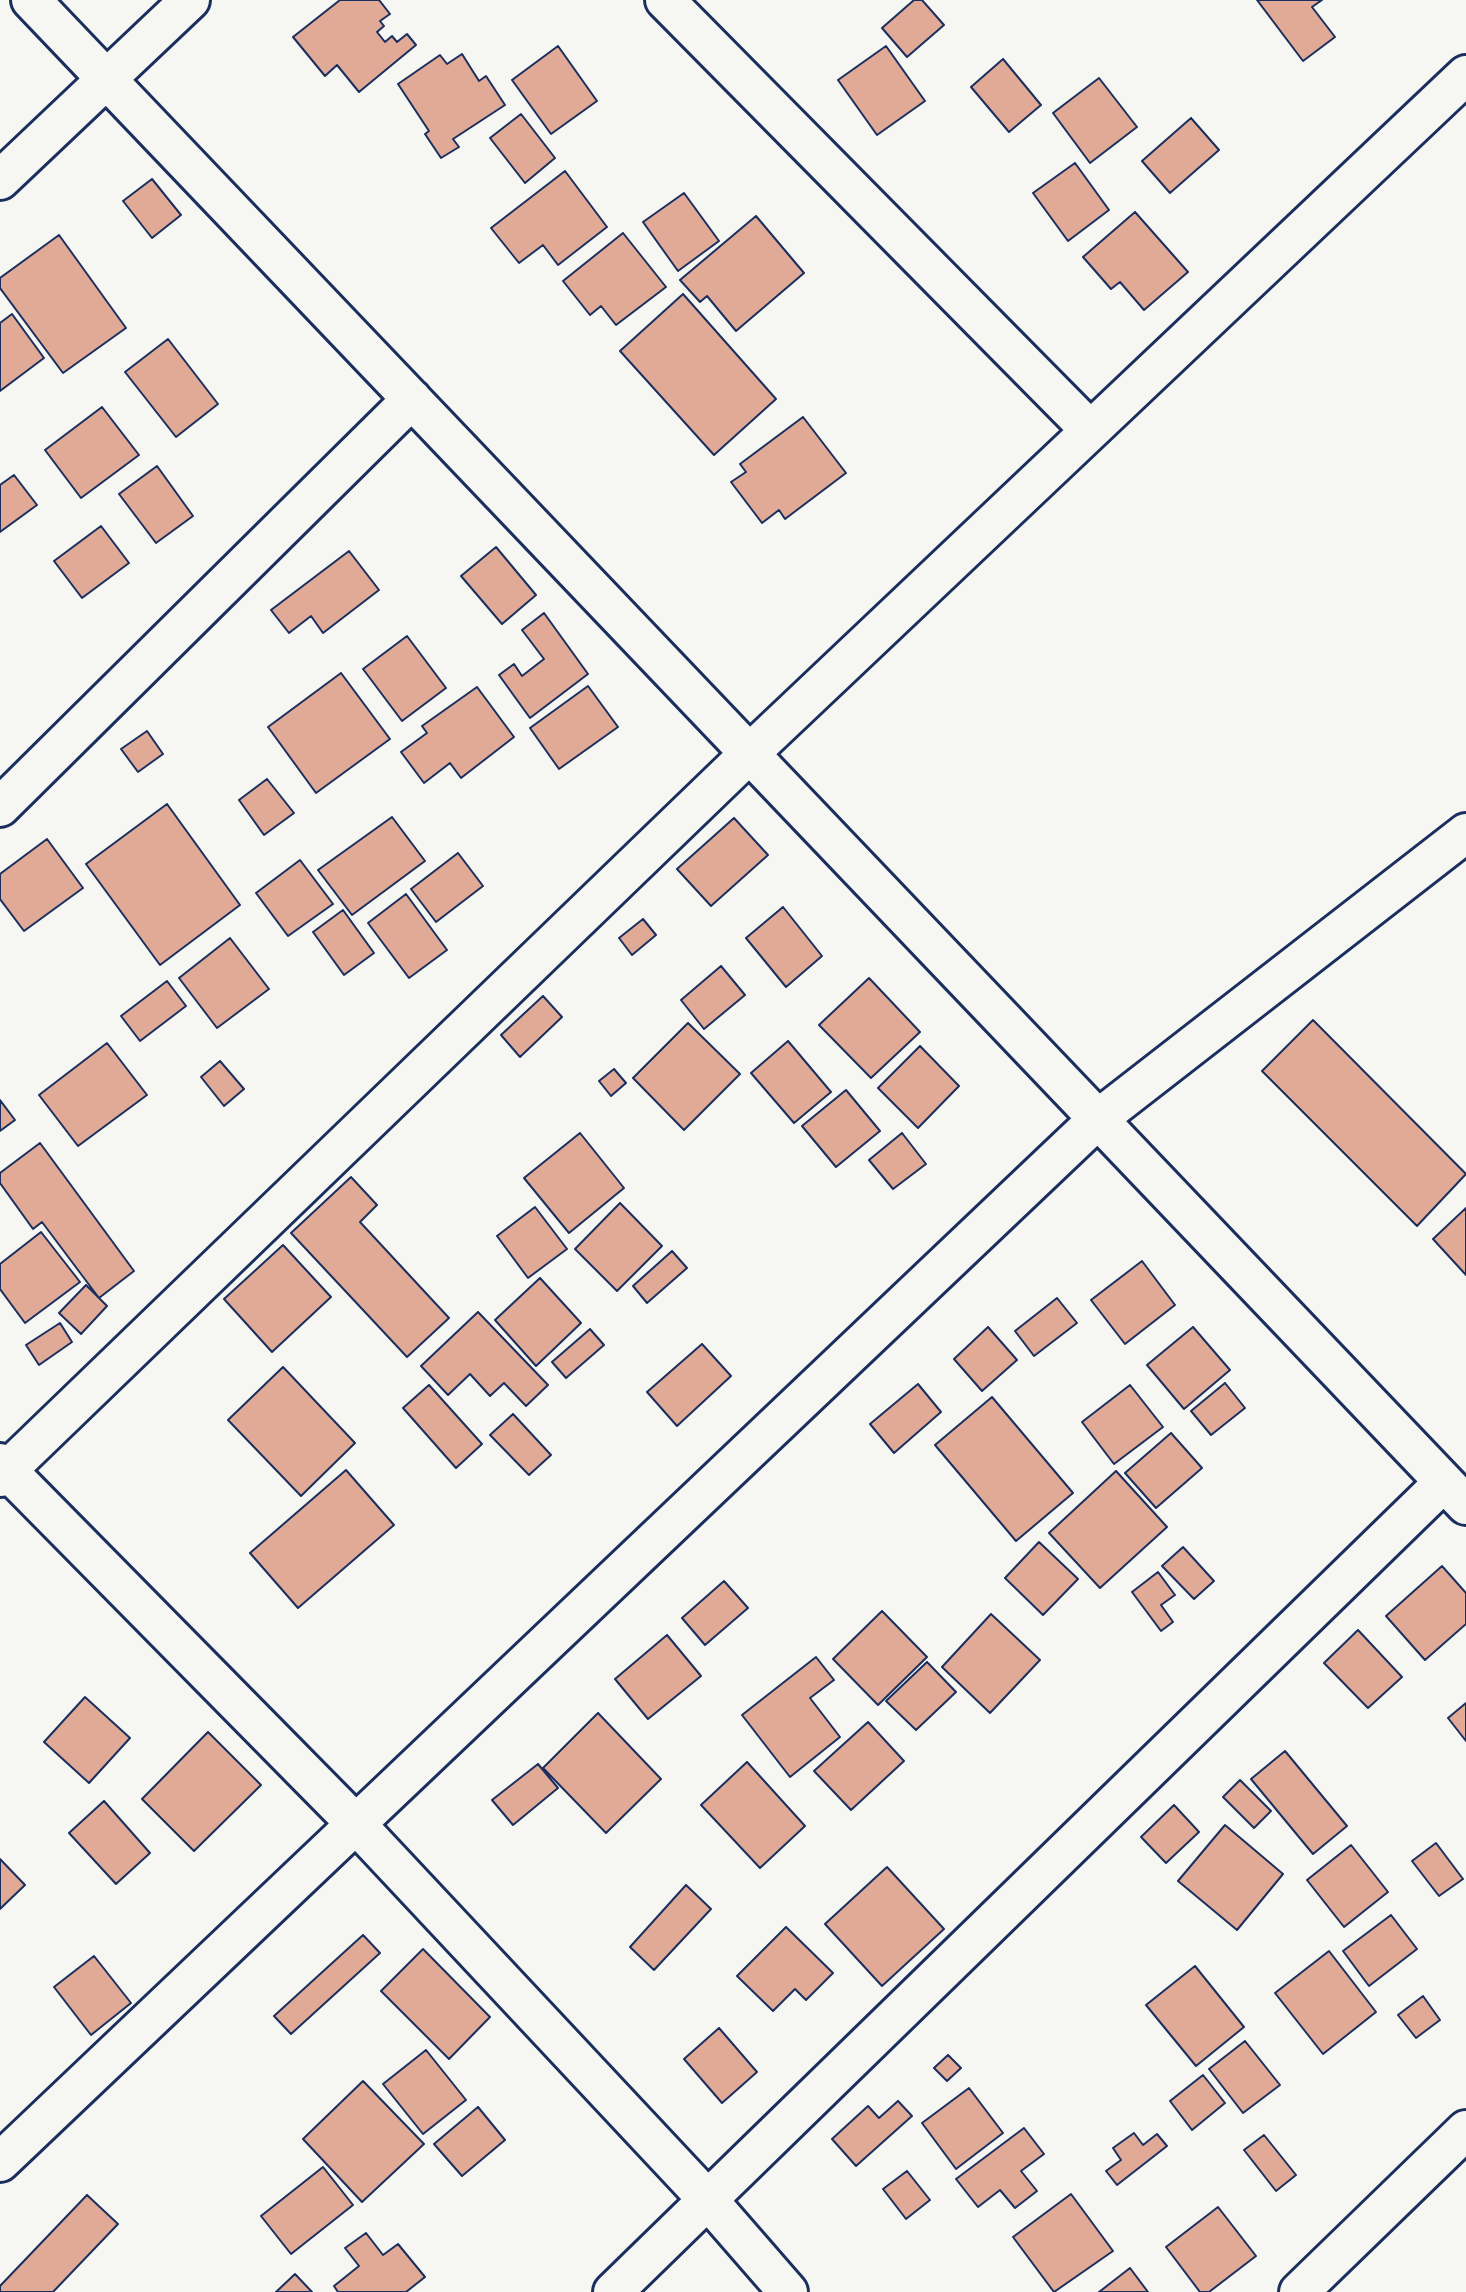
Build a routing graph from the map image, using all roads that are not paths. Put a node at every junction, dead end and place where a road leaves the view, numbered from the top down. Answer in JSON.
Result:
{"nodes":[{"id":1,"x":31,"y":0,"type":"edge"},
{"id":2,"x":190,"y":0,"type":"edge"},
{"id":3,"x":664,"y":0,"type":"edge"},
{"id":4,"x":1466,"y":75,"type":"edge"},
{"id":5,"x":106,"y":79,"type":"junction"},
{"id":6,"x":0,"y":180,"type":"edge"},
{"id":7,"x":412,"y":399,"type":"junction"},
{"id":8,"x":1090,"y":430,"type":"junction"},
{"id":9,"x":750,"y":754,"type":"junction"},
{"id":10,"x":0,"y":807,"type":"edge"},
{"id":11,"x":1466,"y":833,"type":"edge"},
{"id":12,"x":1098,"y":1119,"type":"junction"},
{"id":13,"x":2,"y":1470,"type":"edge"},
{"id":14,"x":1455,"y":1493,"type":"edge"},
{"id":15,"x":355,"y":1823,"type":"junction"},
{"id":16,"x":1466,"y":2130,"type":"edge"},
{"id":17,"x":0,"y":2162,"type":"edge"},
{"id":18,"x":708,"y":2200,"type":"junction"},
{"id":19,"x":613,"y":2292,"type":"edge"},
{"id":20,"x":788,"y":2292,"type":"edge"},
{"id":21,"x":1299,"y":2292,"type":"edge"}],
"edges":[{"from":1,"to":5,"type":"street"},
{"from":2,"to":5,"type":"street"},
{"from":3,"to":8,"type":"street"},
{"from":4,"to":8,"type":"street"},
{"from":5,"to":6,"type":"street"},
{"from":5,"to":7,"type":"street"},
{"from":7,"to":9,"type":"street"},
{"from":7,"to":10,"type":"street"},
{"from":8,"to":9,"type":"street"},
{"from":9,"to":12,"type":"street"},
{"from":9,"to":13,"type":"street"},
{"from":11,"to":12,"type":"street"},
{"from":12,"to":14,"type":"street"},
{"from":12,"to":15,"type":"street"},
{"from":13,"to":15,"type":"street"},
{"from":14,"to":18,"type":"street"},
{"from":15,"to":17,"type":"street"},
{"from":15,"to":18,"type":"street"},
{"from":16,"to":21,"type":"street"},
{"from":18,"to":19,"type":"street"},
{"from":18,"to":20,"type":"street"}]}
